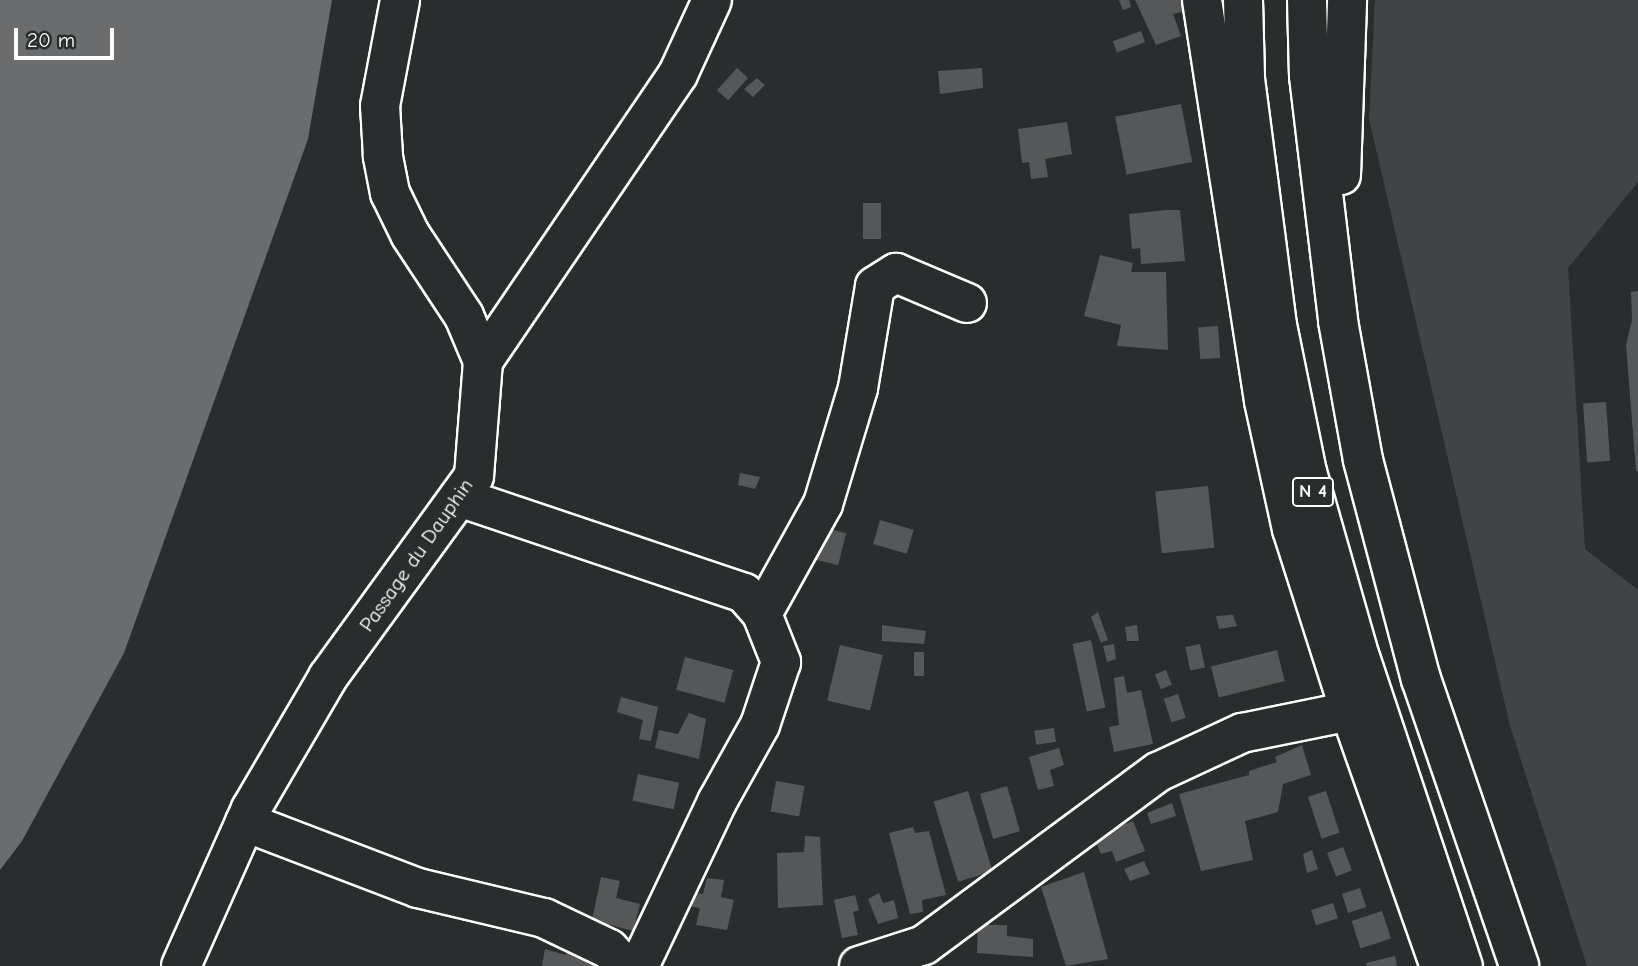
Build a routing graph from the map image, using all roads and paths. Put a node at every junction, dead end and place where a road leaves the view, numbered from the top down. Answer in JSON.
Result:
{"nodes":[{"id":1,"x":400,"y":0,"type":"edge"},
{"id":2,"x":712,"y":0,"type":"edge"},
{"id":3,"x":1202,"y":0,"type":"edge"},
{"id":4,"x":1242,"y":0,"type":"edge"},
{"id":5,"x":1307,"y":0,"type":"edge"},
{"id":6,"x":1347,"y":0,"type":"edge"},
{"id":7,"x":967,"y":303,"type":"dead end"},
{"id":8,"x":1338,"y":321,"type":"junction"},
{"id":9,"x":483,"y":361,"type":"junction"},
{"id":10,"x":459,"y":496,"type":"junction"},
{"id":11,"x":762,"y":614,"type":"junction"},
{"id":12,"x":1350,"y":711,"type":"junction"},
{"id":13,"x":245,"y":822,"type":"junction"},
{"id":14,"x":953,"y":925,"type":"junction"},
{"id":15,"x":181,"y":966,"type":"edge"},
{"id":16,"x":625,"y":966,"type":"edge"},
{"id":17,"x":639,"y":966,"type":"edge"},
{"id":18,"x":859,"y":966,"type":"edge"},
{"id":19,"x":949,"y":966,"type":"edge"},
{"id":20,"x":1440,"y":966,"type":"edge"},
{"id":21,"x":1463,"y":966,"type":"edge"},
{"id":22,"x":1519,"y":966,"type":"edge"}],
"edges":[{"from":1,"to":9,"type":"main road","name":"Passage du Dauphin"},
{"from":2,"to":9,"type":"main road"},
{"from":3,"to":12,"type":"main road"},
{"from":4,"to":21,"type":"main road","number":"N 4"},
{"from":5,"to":8,"type":"main road","number":"N 4"},
{"from":6,"to":8,"type":"main road"},
{"from":7,"to":11,"type":"main road"},
{"from":8,"to":22,"type":"main road","number":"N 4"},
{"from":9,"to":10,"type":"main road","name":"Passage du Dauphin"},
{"from":10,"to":11,"type":"main road"},
{"from":10,"to":13,"type":"main road","name":"Passage du Dauphin"},
{"from":11,"to":17,"type":"main road"},
{"from":12,"to":14,"type":"main road"},
{"from":12,"to":20,"type":"main road"},
{"from":13,"to":15,"type":"main road","name":"Passage du Dauphin"},
{"from":13,"to":16,"type":"main road"},
{"from":14,"to":18,"type":"main road"},
{"from":14,"to":19,"type":"main road"}]}
